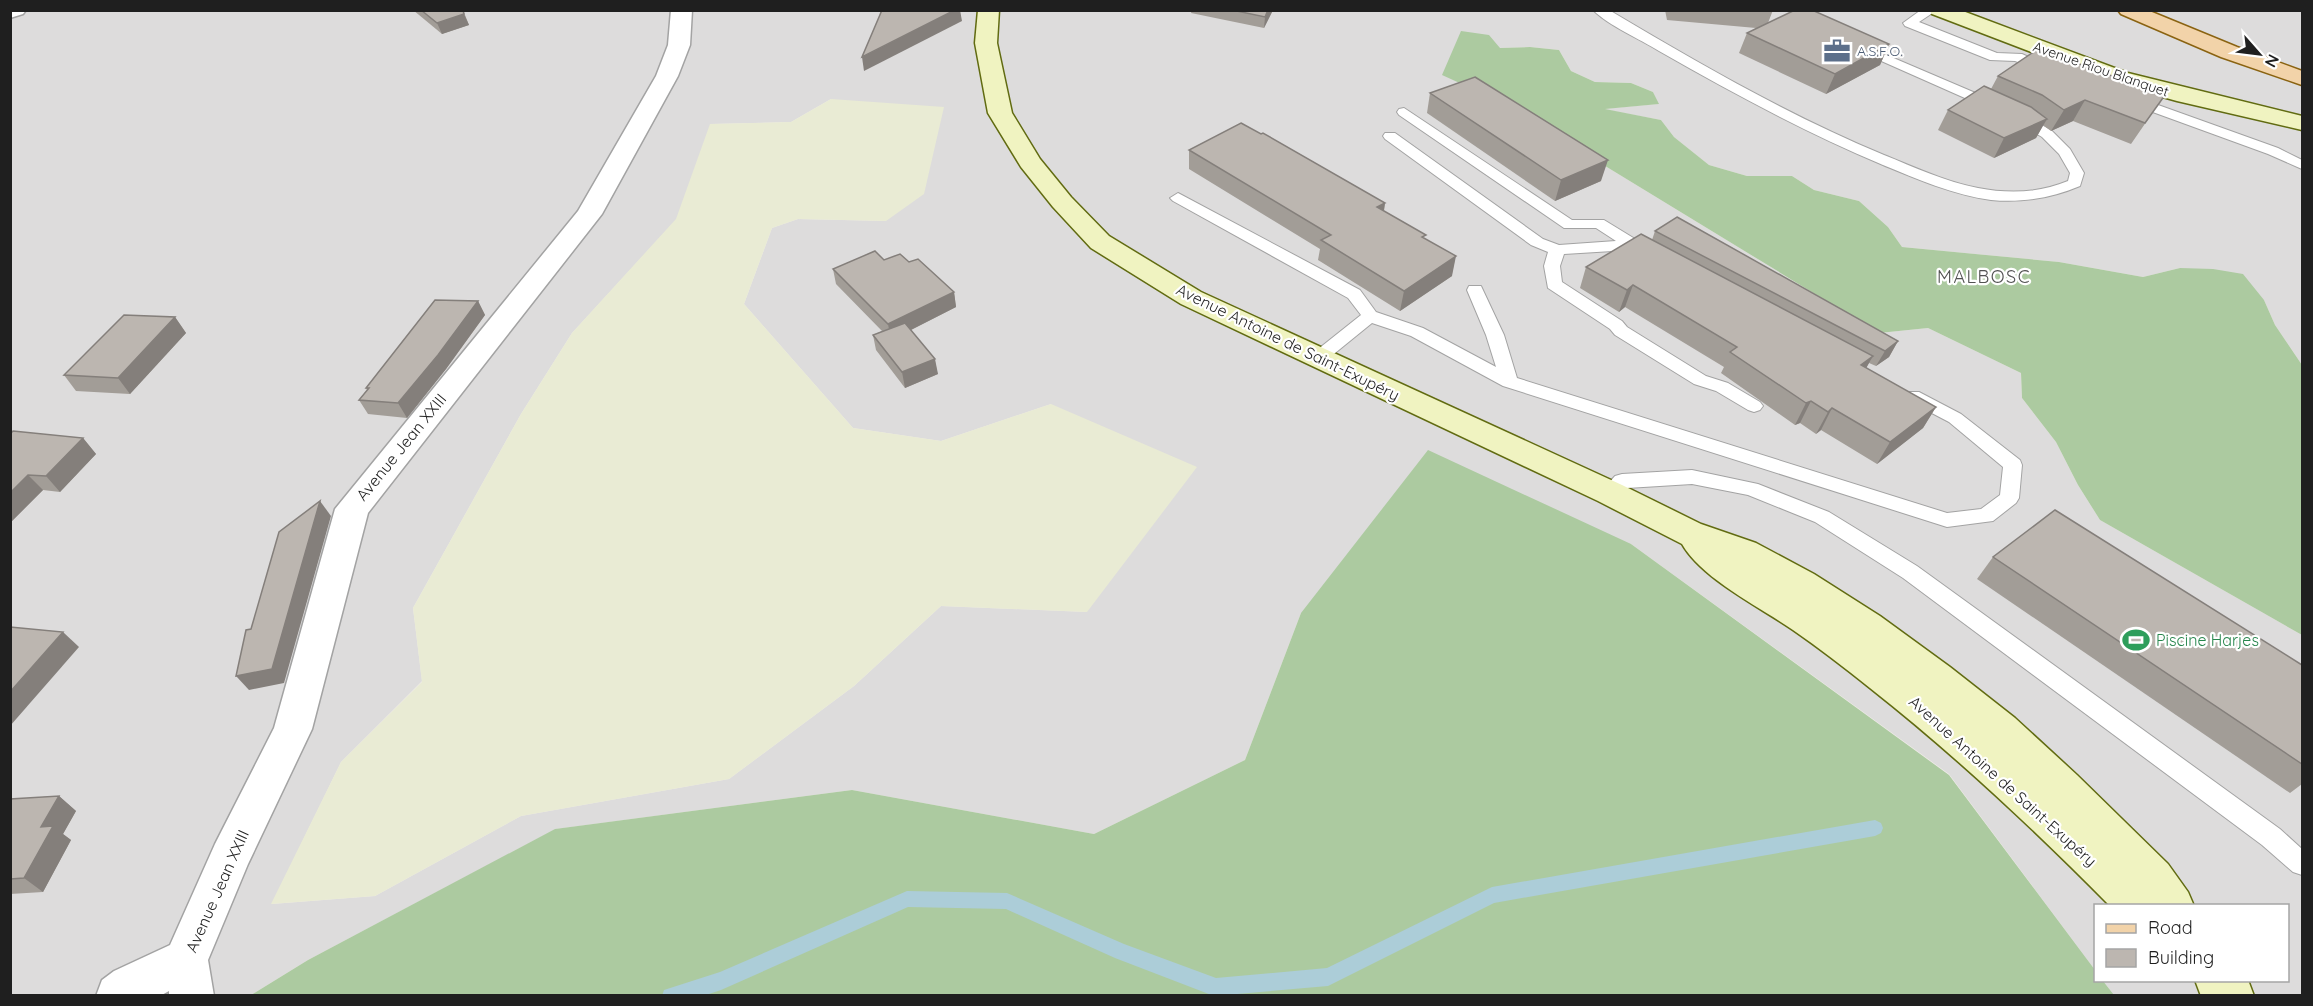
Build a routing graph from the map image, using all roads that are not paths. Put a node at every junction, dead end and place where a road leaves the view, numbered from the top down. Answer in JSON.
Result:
{"nodes":[{"id":1,"x":16,"y":10,"type":"edge"},
{"id":2,"x":682,"y":10,"type":"edge"},
{"id":3,"x":989,"y":10,"type":"edge"},
{"id":4,"x":1599,"y":10,"type":"edge"},
{"id":5,"x":1931,"y":10,"type":"edge"},
{"id":6,"x":1939,"y":10,"type":"edge"},
{"id":7,"x":2128,"y":10,"type":"edge"},
{"id":8,"x":10,"y":12,"type":"edge"},
{"id":9,"x":1841,"y":40,"type":"edge"},
{"id":10,"x":2061,"y":73,"type":"edge"},
{"id":11,"x":2295,"y":74,"type":"edge"},
{"id":12,"x":2117,"y":94,"type":"edge"},
{"id":13,"x":1404,"y":112,"type":"dead end"},
{"id":14,"x":2302,"y":123,"type":"edge"},
{"id":15,"x":1390,"y":136,"type":"dead end"},
{"id":16,"x":2302,"y":165,"type":"edge"},
{"id":17,"x":1178,"y":198,"type":"dead end"},
{"id":18,"x":1632,"y":245,"type":"junction"},
{"id":19,"x":1557,"y":250,"type":"junction"},
{"id":20,"x":1663,"y":261,"type":"edge"},
{"id":21,"x":1475,"y":290,"type":"dead end"},
{"id":22,"x":1370,"y":316,"type":"junction"},
{"id":23,"x":1318,"y":358,"type":"junction"},
{"id":24,"x":1509,"y":382,"type":"junction"},
{"id":25,"x":1893,"y":385,"type":"edge"},
{"id":26,"x":1754,"y":406,"type":"dead end"},
{"id":27,"x":1610,"y":493,"type":"junction"},
{"id":28,"x":1689,"y":534,"type":"junction"},
{"id":29,"x":2302,"y":864,"type":"edge"},
{"id":30,"x":2138,"y":904,"type":"edge"},
{"id":31,"x":2172,"y":904,"type":"edge"},
{"id":32,"x":189,"y":978,"type":"edge"},
{"id":33,"x":2218,"y":982,"type":"edge"},
{"id":34,"x":2229,"y":982,"type":"edge"},
{"id":35,"x":118,"y":996,"type":"edge"},
{"id":36,"x":2232,"y":996,"type":"edge"},
{"id":37,"x":2238,"y":996,"type":"edge"}],
"edges":[{"from":1,"to":8,"type":"street"},
{"from":2,"to":32,"type":"street","name":"Avenue Jean XXIII"},
{"from":3,"to":23,"type":"main road","name":"Avenue Antoine de Saint-Exupéry"},
{"from":4,"to":9,"type":"lane"},
{"from":5,"to":10,"type":"lane"},
{"from":6,"to":14,"type":"main road","name":"Avenue Riou Blanquet"},
{"from":7,"to":11,"type":"main road"},
{"from":12,"to":16,"type":"lane"},
{"from":13,"to":18,"type":"lane"},
{"from":15,"to":19,"type":"lane"},
{"from":17,"to":22,"type":"lane"},
{"from":18,"to":19,"type":"lane"},
{"from":18,"to":20,"type":"lane"},
{"from":19,"to":26,"type":"lane"},
{"from":21,"to":24,"type":"lane"},
{"from":22,"to":23,"type":"lane"},
{"from":22,"to":24,"type":"lane"},
{"from":23,"to":27,"type":"main road","name":"Avenue Antoine de Saint-Exupéry"},
{"from":24,"to":25,"type":"lane"},
{"from":27,"to":28,"type":"main road","name":"Avenue Antoine de Saint-Exupéry"},
{"from":27,"to":29,"type":"lane"},
{"from":28,"to":30,"type":"main road","name":"Avenue Antoine de Saint-Exupéry"},
{"from":28,"to":31,"type":"main road","name":"Avenue Antoine de Saint-Exupéry"},
{"from":32,"to":35,"type":"street"},
{"from":33,"to":36,"type":"main road"},
{"from":34,"to":37,"type":"main road"}]}
